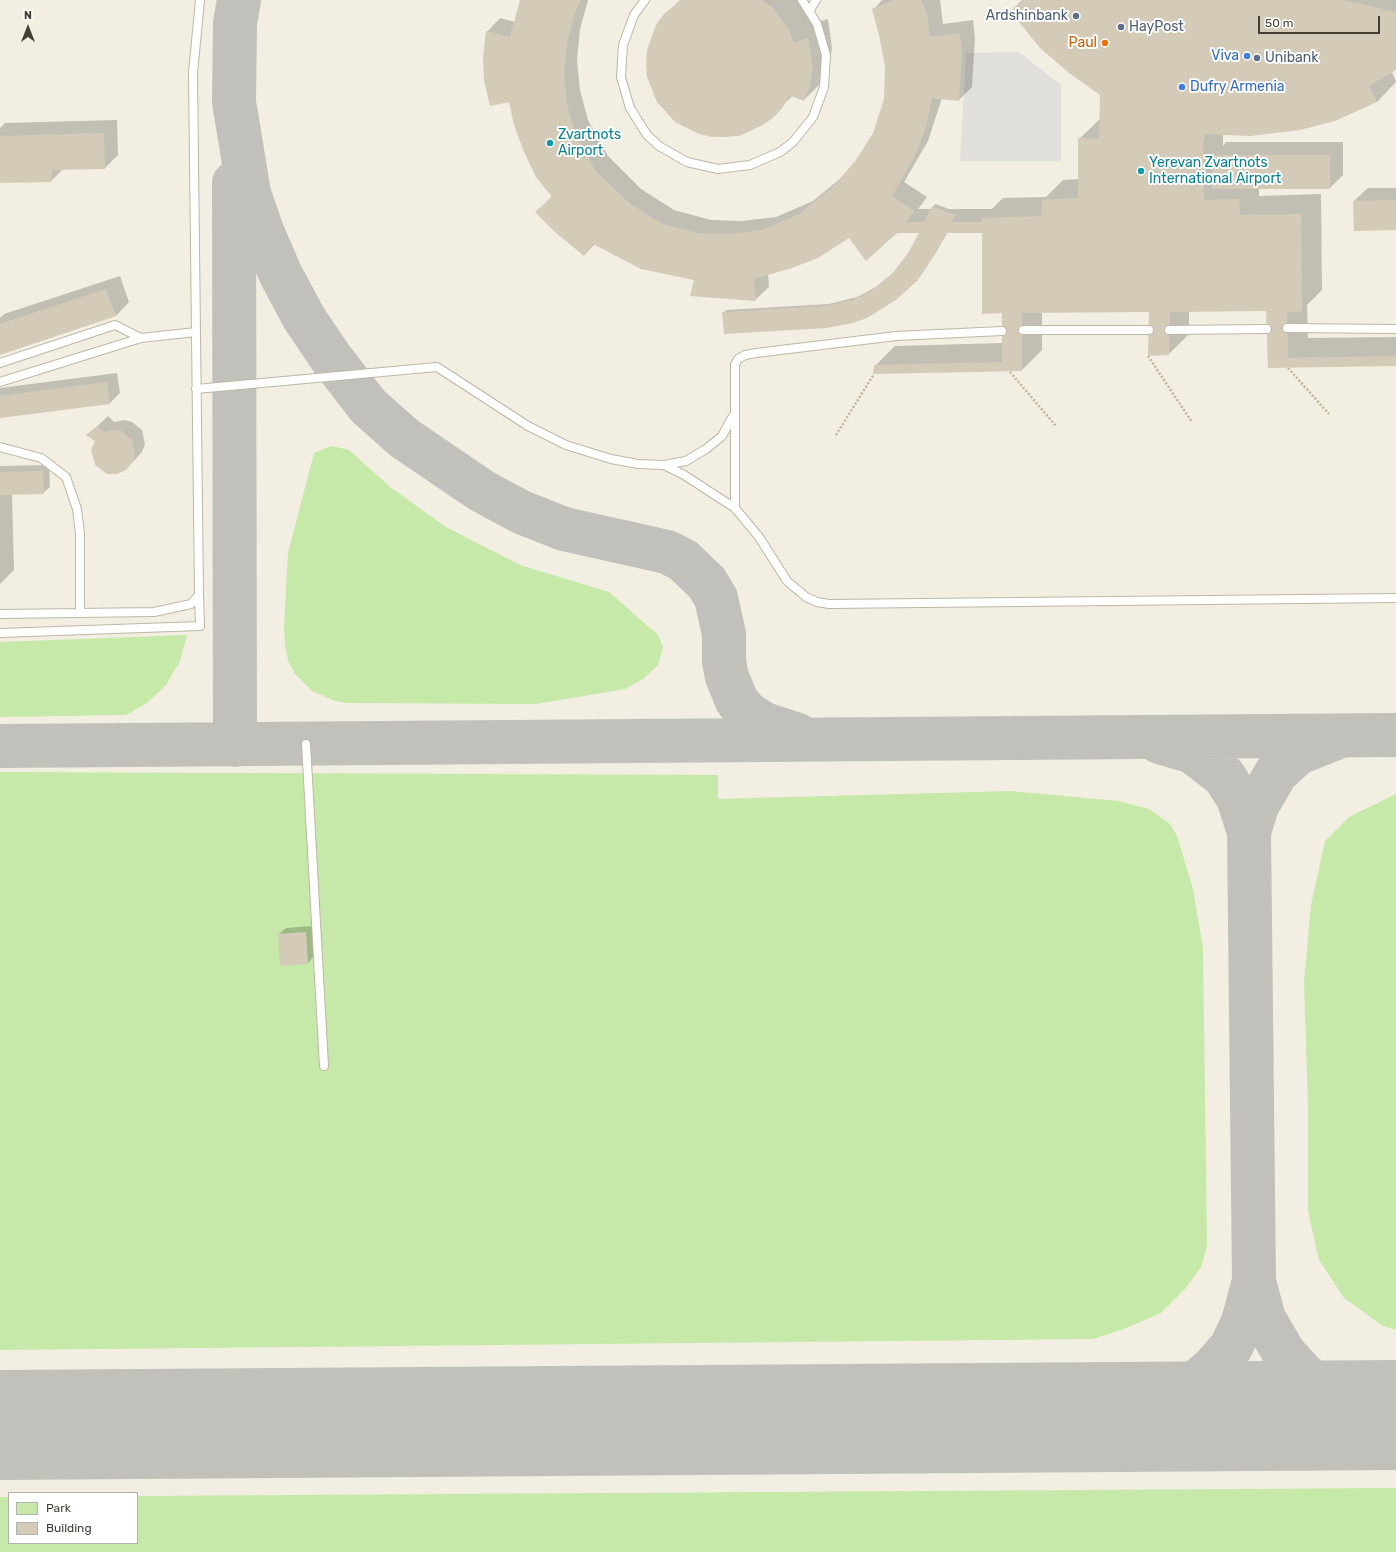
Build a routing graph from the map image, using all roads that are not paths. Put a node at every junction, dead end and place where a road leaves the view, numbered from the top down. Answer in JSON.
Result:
{"nodes":[{"id":1,"x":200,"y":0,"type":"edge"},
{"id":2,"x":645,"y":0,"type":"edge"},
{"id":3,"x":802,"y":0,"type":"edge"},
{"id":4,"x":816,"y":0,"type":"edge"},
{"id":5,"x":810,"y":10,"type":"junction"},
{"id":6,"x":1287,"y":328,"type":"dead end"},
{"id":7,"x":1267,"y":329,"type":"dead end"},
{"id":8,"x":1396,"y":329,"type":"edge"},
{"id":9,"x":1023,"y":330,"type":"dead end"},
{"id":10,"x":1149,"y":330,"type":"dead end"},
{"id":11,"x":1170,"y":330,"type":"dead end"},
{"id":12,"x":1002,"y":331,"type":"dead end"},
{"id":13,"x":196,"y":332,"type":"junction"},
{"id":14,"x":141,"y":338,"type":"junction"},
{"id":15,"x":0,"y":363,"type":"edge"},
{"id":16,"x":0,"y":382,"type":"edge"},
{"id":17,"x":196,"y":389,"type":"junction"},
{"id":18,"x":734,"y":411,"type":"junction"},
{"id":19,"x":0,"y":447,"type":"edge"},
{"id":20,"x":664,"y":465,"type":"junction"},
{"id":21,"x":735,"y":508,"type":"junction"},
{"id":22,"x":199,"y":595,"type":"junction"},
{"id":23,"x":1396,"y":598,"type":"edge"},
{"id":24,"x":80,"y":613,"type":"junction"},
{"id":25,"x":0,"y":614,"type":"edge"},
{"id":26,"x":0,"y":633,"type":"edge"},
{"id":27,"x":306,"y":744,"type":"dead end"},
{"id":28,"x":324,"y":1066,"type":"dead end"}],
"edges":[{"from":1,"to":13,"type":"lane"},
{"from":2,"to":5,"type":"lane"},
{"from":3,"to":5,"type":"lane"},
{"from":4,"to":5,"type":"lane"},
{"from":6,"to":8,"type":"lane"},
{"from":7,"to":11,"type":"lane"},
{"from":9,"to":10,"type":"lane"},
{"from":12,"to":18,"type":"lane"},
{"from":13,"to":14,"type":"lane"},
{"from":13,"to":17,"type":"lane"},
{"from":14,"to":15,"type":"lane"},
{"from":14,"to":16,"type":"lane"},
{"from":17,"to":20,"type":"lane"},
{"from":17,"to":22,"type":"lane"},
{"from":18,"to":20,"type":"lane"},
{"from":18,"to":21,"type":"lane"},
{"from":19,"to":24,"type":"lane"},
{"from":20,"to":21,"type":"lane"},
{"from":21,"to":23,"type":"lane"},
{"from":22,"to":24,"type":"lane"},
{"from":22,"to":26,"type":"lane"},
{"from":24,"to":25,"type":"lane"},
{"from":27,"to":28,"type":"lane"}]}
